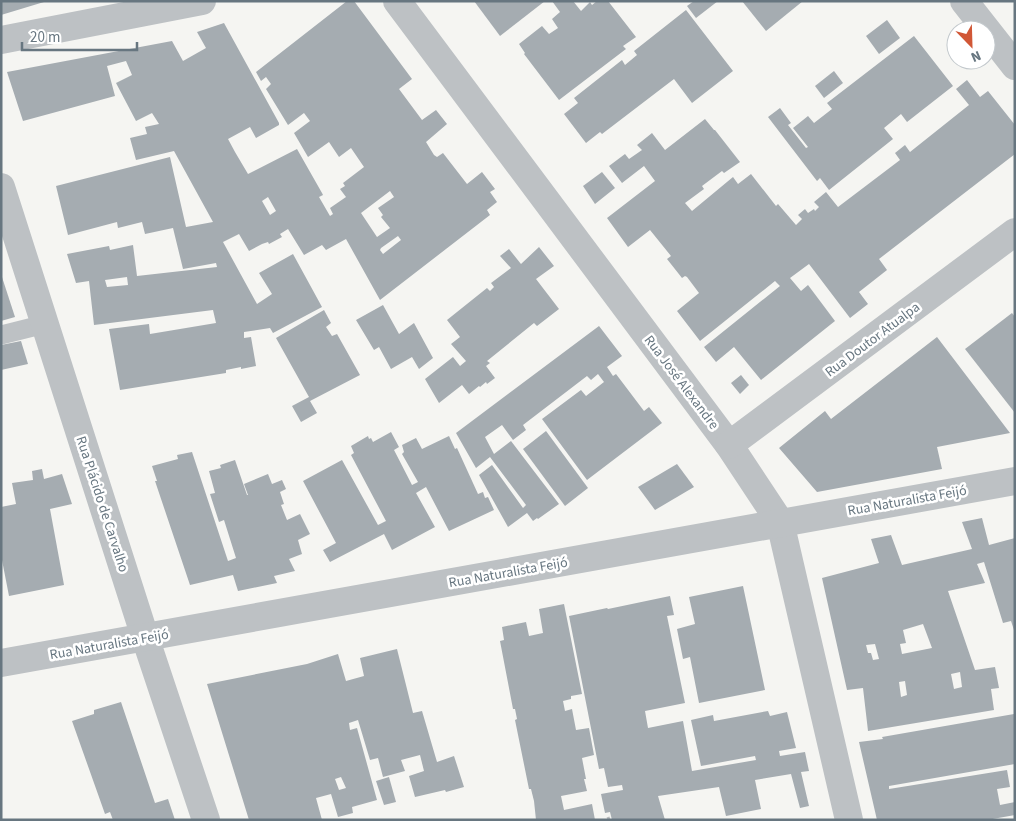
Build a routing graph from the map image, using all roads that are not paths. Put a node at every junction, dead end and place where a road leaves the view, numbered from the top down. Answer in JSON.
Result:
{"nodes":[{"id":1,"x":202,"y":1,"type":"edge"},
{"id":2,"x":397,"y":1,"type":"edge"},
{"id":3,"x":964,"y":1,"type":"edge"},
{"id":4,"x":1,"y":40,"type":"edge"},
{"id":5,"x":1015,"y":66,"type":"edge"},
{"id":6,"x":1,"y":187,"type":"edge"},
{"id":7,"x":1015,"y":232,"type":"edge"},
{"id":8,"x":45,"y":324,"type":"junction"},
{"id":9,"x":1,"y":335,"type":"edge"},
{"id":10,"x":730,"y":445,"type":"junction"},
{"id":11,"x":1015,"y":481,"type":"edge"},
{"id":12,"x":780,"y":522,"type":"junction"},
{"id":13,"x":145,"y":637,"type":"junction"},
{"id":14,"x":1,"y":663,"type":"edge"},
{"id":15,"x":206,"y":820,"type":"edge"},
{"id":16,"x":849,"y":820,"type":"edge"}],
"edges":[{"from":1,"to":4,"type":"street"},
{"from":2,"to":10,"type":"street","name":"Rua José Alexandre"},
{"from":3,"to":5,"type":"street"},
{"from":6,"to":8,"type":"street","name":"Rua Plácido de Carvalho"},
{"from":7,"to":10,"type":"street","name":"Rua Doutor Atualpa"},
{"from":8,"to":9,"type":"lane"},
{"from":8,"to":13,"type":"street","name":"Rua Plácido de Carvalho"},
{"from":10,"to":12,"type":"street","name":"Rua José Alexandre"},
{"from":11,"to":12,"type":"street","name":"Rua Naturalista Feijó"},
{"from":12,"to":13,"type":"street","name":"Rua Naturalista Feijó"},
{"from":12,"to":16,"type":"street","name":"Rua José Alexandre"},
{"from":13,"to":14,"type":"street","name":"Rua Naturalista Feijó"},
{"from":13,"to":15,"type":"street","name":"Rua Plácido de Carvalho"}]}
